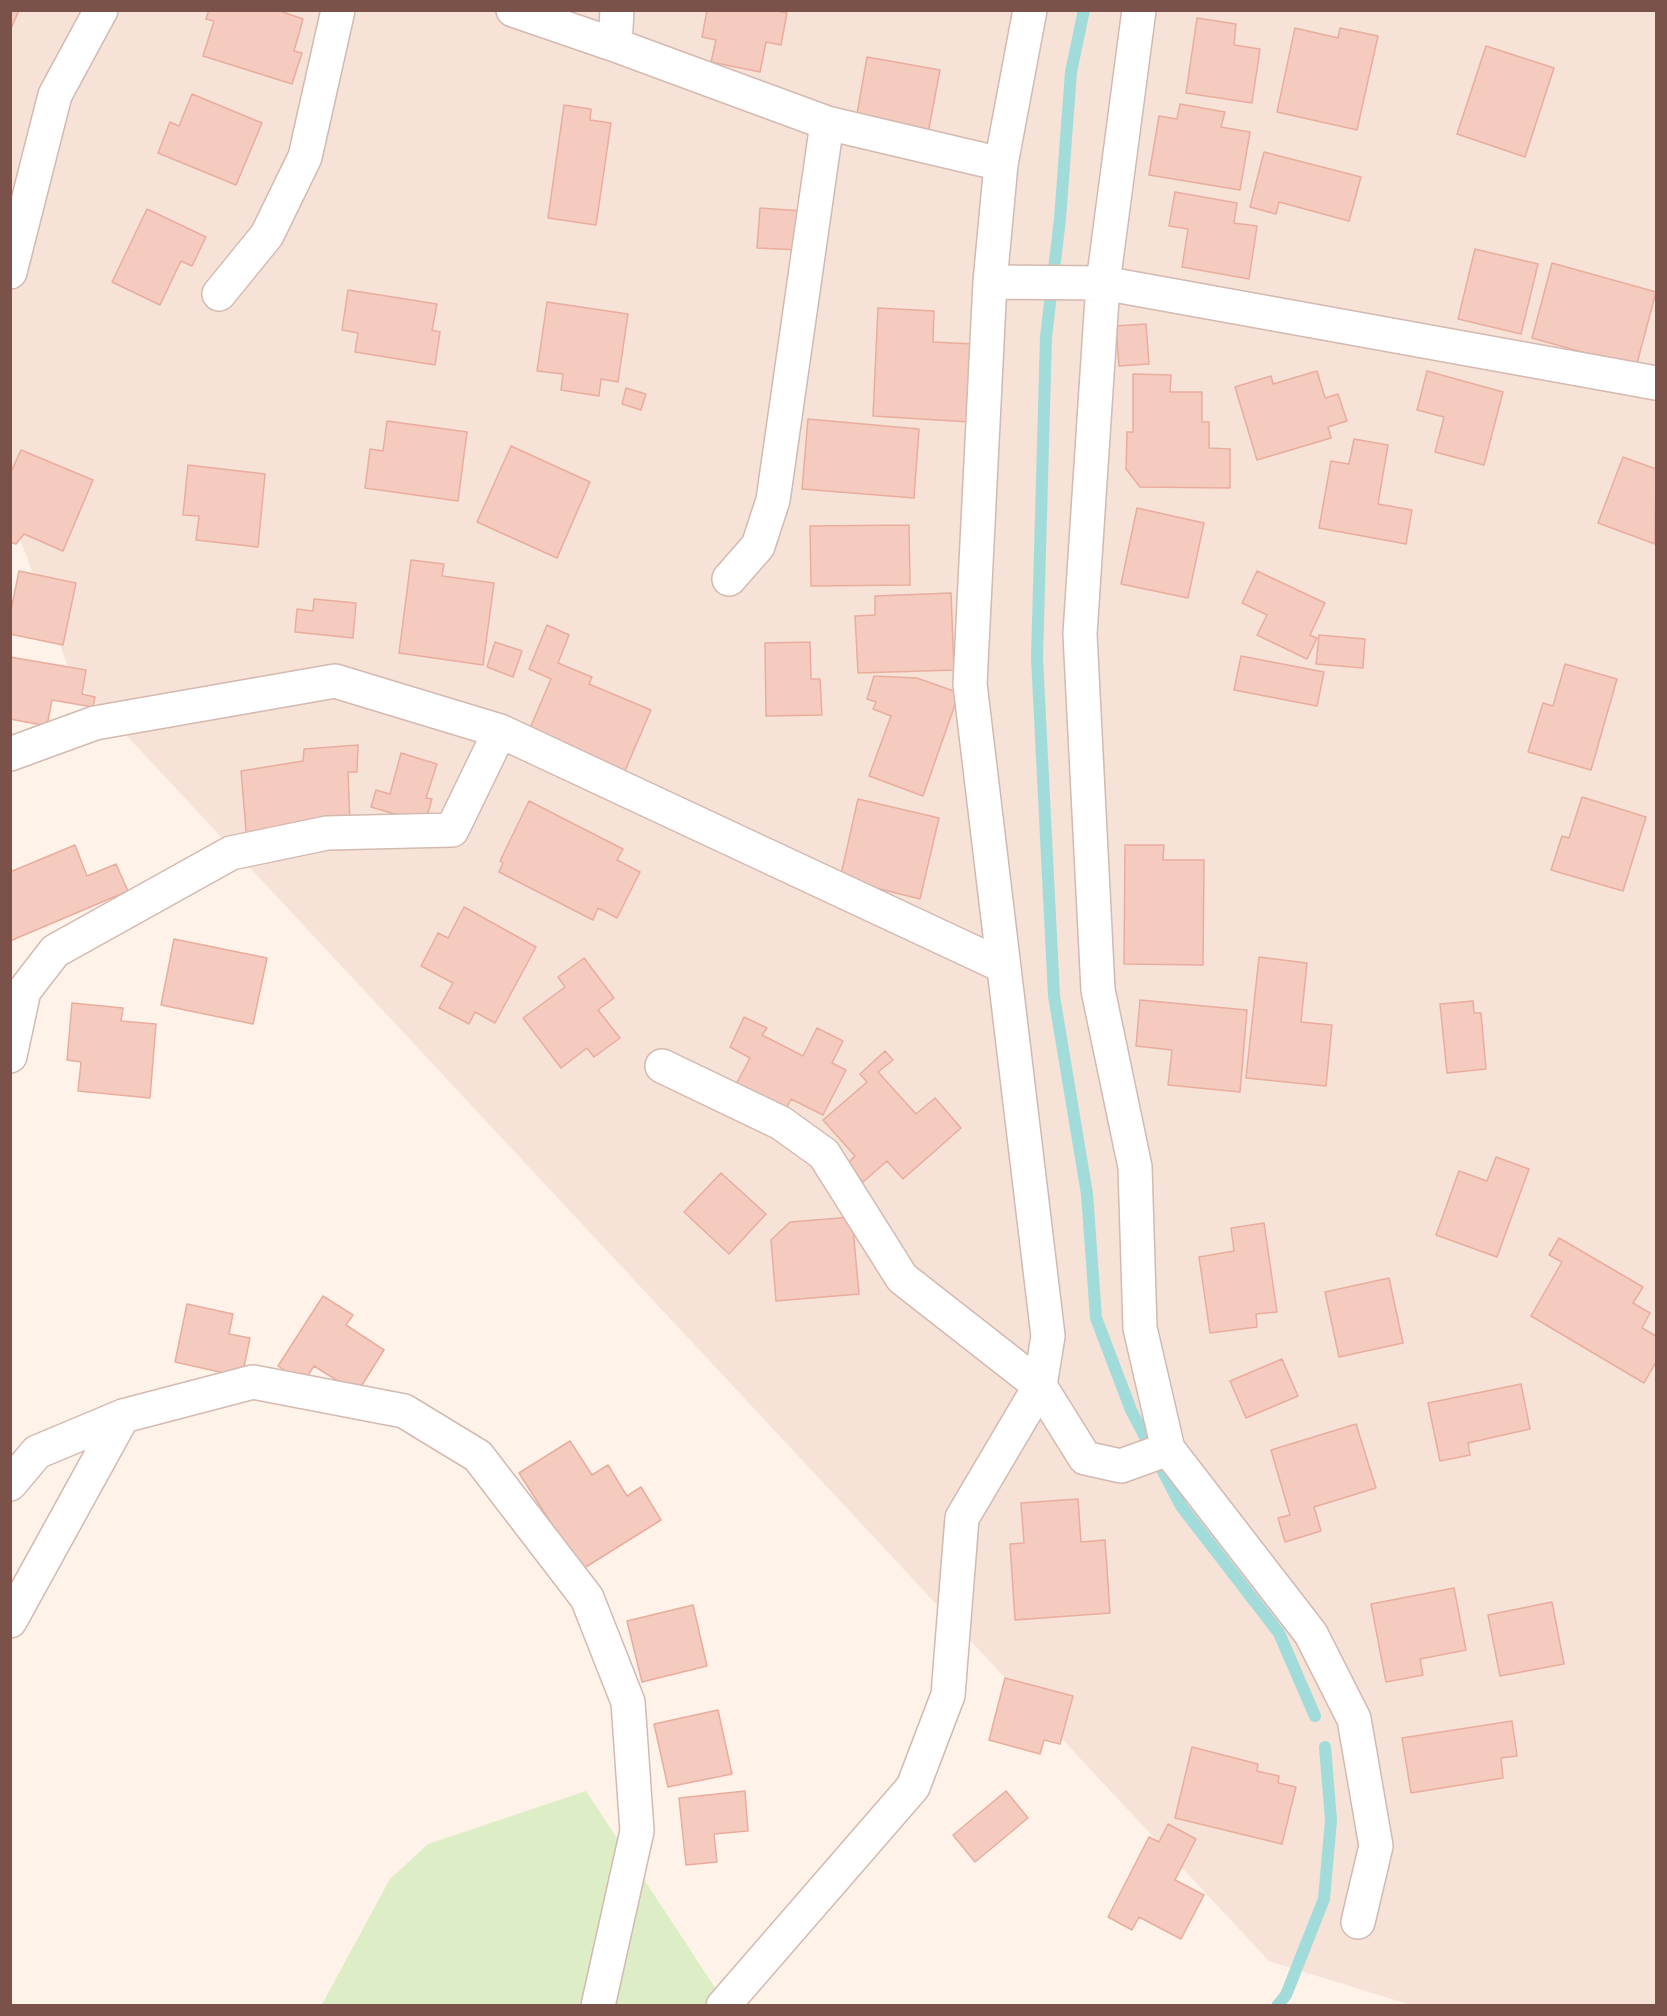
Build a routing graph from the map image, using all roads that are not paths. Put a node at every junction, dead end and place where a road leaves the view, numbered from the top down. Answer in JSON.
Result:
{"nodes":[{"id":1,"x":101,"y":10,"type":"edge"},
{"id":2,"x":338,"y":10,"type":"edge"},
{"id":3,"x":513,"y":10,"type":"edge"},
{"id":4,"x":617,"y":10,"type":"edge"},
{"id":5,"x":1030,"y":10,"type":"edge"},
{"id":6,"x":1139,"y":10,"type":"edge"},
{"id":7,"x":615,"y":45,"type":"junction"},
{"id":8,"x":827,"y":123,"type":"junction"},
{"id":9,"x":1001,"y":164,"type":"junction"},
{"id":10,"x":10,"y":272,"type":"edge"},
{"id":11,"x":990,"y":282,"type":"junction"},
{"id":12,"x":1088,"y":283,"type":"junction"},
{"id":13,"x":219,"y":294,"type":"dead end"},
{"id":14,"x":1656,"y":383,"type":"edge"},
{"id":15,"x":729,"y":579,"type":"dead end"},
{"id":16,"x":500,"y":731,"type":"junction"},
{"id":17,"x":10,"y":754,"type":"edge"},
{"id":18,"x":1003,"y":966,"type":"junction"},
{"id":19,"x":10,"y":1056,"type":"edge"},
{"id":20,"x":662,"y":1066,"type":"dead end"},
{"id":21,"x":1040,"y":1386,"type":"junction"},
{"id":22,"x":123,"y":1416,"type":"junction"},
{"id":23,"x":1155,"y":1454,"type":"junction"},
{"id":24,"x":10,"y":1484,"type":"edge"},
{"id":25,"x":10,"y":1621,"type":"edge"},
{"id":26,"x":1358,"y":1922,"type":"dead end"},
{"id":27,"x":598,"y":2006,"type":"edge"},
{"id":28,"x":723,"y":2006,"type":"edge"}],
"edges":[{"from":1,"to":10,"type":"street"},
{"from":2,"to":13,"type":"street"},
{"from":3,"to":7,"type":"street"},
{"from":4,"to":7,"type":"street"},
{"from":5,"to":9,"type":"street"},
{"from":6,"to":12,"type":"street"},
{"from":7,"to":8,"type":"street"},
{"from":8,"to":9,"type":"street"},
{"from":8,"to":15,"type":"street"},
{"from":9,"to":11,"type":"street"},
{"from":11,"to":12,"type":"street"},
{"from":11,"to":18,"type":"street"},
{"from":12,"to":14,"type":"street"},
{"from":12,"to":23,"type":"street"},
{"from":16,"to":17,"type":"street"},
{"from":16,"to":18,"type":"street"},
{"from":16,"to":19,"type":"street"},
{"from":18,"to":21,"type":"street"},
{"from":20,"to":21,"type":"street"},
{"from":21,"to":23,"type":"street"},
{"from":21,"to":28,"type":"street"},
{"from":22,"to":24,"type":"street"},
{"from":22,"to":25,"type":"street"},
{"from":22,"to":27,"type":"street"},
{"from":23,"to":26,"type":"street"}]}
